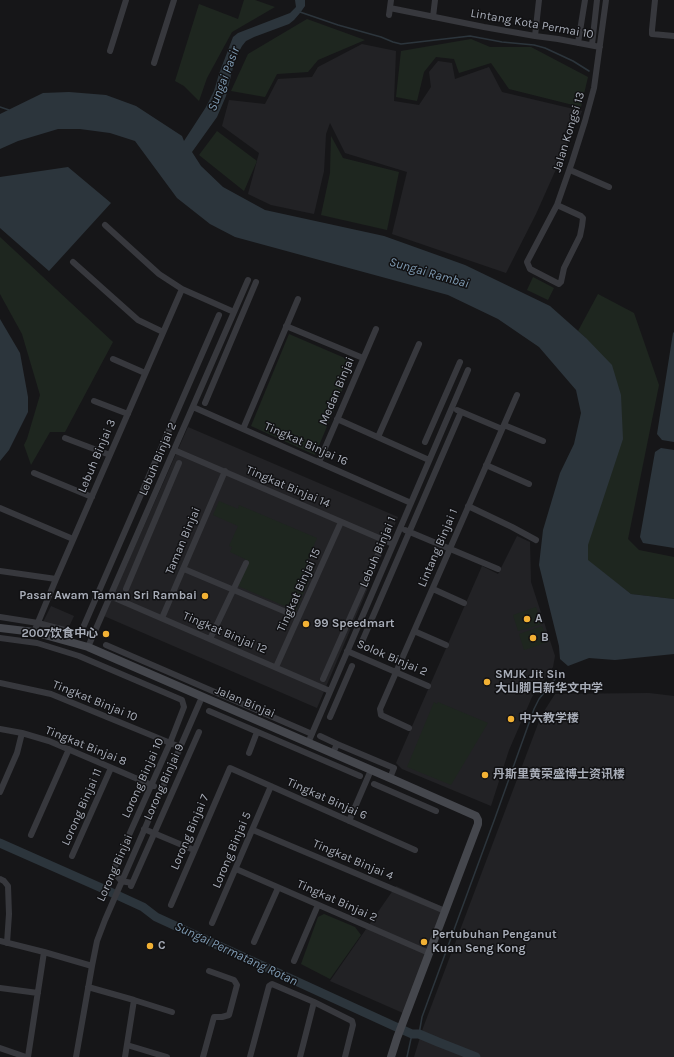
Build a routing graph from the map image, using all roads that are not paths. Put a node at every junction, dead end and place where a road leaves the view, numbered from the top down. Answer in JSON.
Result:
{"nodes":[{"id":1,"x":126,"y":0,"type":"edge"},
{"id":2,"x":174,"y":0,"type":"edge"},
{"id":3,"x":391,"y":0,"type":"edge"},
{"id":4,"x":435,"y":0,"type":"edge"},
{"id":5,"x":539,"y":0,"type":"edge"},
{"id":6,"x":585,"y":0,"type":"edge"},
{"id":7,"x":597,"y":0,"type":"edge"},
{"id":8,"x":606,"y":0,"type":"edge"},
{"id":9,"x":655,"y":0,"type":"edge"},
{"id":10,"x":433,"y":17,"type":"junction"},
{"id":11,"x":535,"y":36,"type":"junction"},
{"id":12,"x":674,"y":36,"type":"edge"},
{"id":13,"x":578,"y":43,"type":"junction"},
{"id":14,"x":592,"y":45,"type":"junction"},
{"id":15,"x":600,"y":47,"type":"junction"},
{"id":16,"x":110,"y":51,"type":"dead end"},
{"id":17,"x":154,"y":63,"type":"dead end"},
{"id":18,"x":570,"y":170,"type":"junction"},
{"id":19,"x":609,"y":187,"type":"dead end"},
{"id":20,"x":557,"y":205,"type":"junction"},
{"id":21,"x":105,"y":224,"type":"dead end"},
{"id":22,"x":73,"y":262,"type":"dead end"},
{"id":23,"x":248,"y":280,"type":"dead end"},
{"id":24,"x":256,"y":282,"type":"dead end"},
{"id":25,"x":182,"y":289,"type":"junction"},
{"id":26,"x":298,"y":298,"type":"dead end"},
{"id":27,"x":234,"y":312,"type":"junction"},
{"id":28,"x":219,"y":315,"type":"dead end"},
{"id":29,"x":286,"y":326,"type":"junction"},
{"id":30,"x":376,"y":329,"type":"dead end"},
{"id":31,"x":213,"y":330,"type":"junction"},
{"id":32,"x":163,"y":332,"type":"junction"},
{"id":33,"x":223,"y":336,"type":"junction"},
{"id":34,"x":419,"y":344,"type":"dead end"},
{"id":35,"x":363,"y":358,"type":"junction"},
{"id":36,"x":113,"y":359,"type":"dead end"},
{"id":37,"x":460,"y":362,"type":"dead end"},
{"id":38,"x":468,"y":370,"type":"dead end"},
{"id":39,"x":145,"y":373,"type":"junction"},
{"id":40,"x":517,"y":395,"type":"dead end"},
{"id":41,"x":94,"y":401,"type":"dead end"},
{"id":42,"x":205,"y":403,"type":"dead end"},
{"id":43,"x":192,"y":407,"type":"junction"},
{"id":44,"x":452,"y":408,"type":"junction"},
{"id":45,"x":460,"y":412,"type":"junction"},
{"id":46,"x":128,"y":414,"type":"junction"},
{"id":47,"x":338,"y":419,"type":"junction"},
{"id":48,"x":431,"y":427,"type":"junction"},
{"id":49,"x":503,"y":427,"type":"junction"},
{"id":50,"x":243,"y":429,"type":"junction"},
{"id":51,"x":441,"y":432,"type":"junction"},
{"id":52,"x":378,"y":437,"type":"junction"},
{"id":53,"x":65,"y":438,"type":"dead end"},
{"id":54,"x":543,"y":441,"type":"dead end"},
{"id":55,"x":425,"y":442,"type":"dead end"},
{"id":56,"x":174,"y":450,"type":"junction"},
{"id":57,"x":110,"y":456,"type":"junction"},
{"id":58,"x":429,"y":460,"type":"junction"},
{"id":59,"x":319,"y":462,"type":"junction"},
{"id":60,"x":179,"y":464,"type":"dead end"},
{"id":61,"x":486,"y":465,"type":"junction"},
{"id":62,"x":224,"y":472,"type":"junction"},
{"id":63,"x":34,"y":473,"type":"dead end"},
{"id":64,"x":162,"y":476,"type":"junction"},
{"id":65,"x":172,"y":480,"type":"junction"},
{"id":66,"x":529,"y":484,"type":"dead end"},
{"id":67,"x":92,"y":497,"type":"junction"},
{"id":68,"x":411,"y":502,"type":"junction"},
{"id":69,"x":468,"y":506,"type":"junction"},
{"id":70,"x":0,"y":508,"type":"edge"},
{"id":71,"x":341,"y":522,"type":"junction"},
{"id":72,"x":400,"y":528,"type":"junction"},
{"id":73,"x":409,"y":532,"type":"junction"},
{"id":74,"x":73,"y":539,"type":"junction"},
{"id":75,"x":536,"y":540,"type":"dead end"},
{"id":76,"x":393,"y":544,"type":"junction"},
{"id":77,"x":450,"y":549,"type":"junction"},
{"id":78,"x":380,"y":550,"type":"dead end"},
{"id":79,"x":246,"y":563,"type":"dead end"},
{"id":80,"x":372,"y":566,"type":"junction"},
{"id":81,"x":184,"y":569,"type":"junction"},
{"id":82,"x":498,"y":569,"type":"dead end"},
{"id":83,"x":0,"y":571,"type":"edge"},
{"id":84,"x":121,"y":571,"type":"junction"},
{"id":85,"x":382,"y":571,"type":"junction"},
{"id":86,"x":132,"y":576,"type":"junction"},
{"id":87,"x":56,"y":579,"type":"junction"},
{"id":88,"x":126,"y":589,"type":"dead end"},
{"id":89,"x":433,"y":589,"type":"junction"},
{"id":90,"x":233,"y":590,"type":"junction"},
{"id":91,"x":110,"y":596,"type":"junction"},
{"id":92,"x":464,"y":603,"type":"dead end"},
{"id":93,"x":0,"y":617,"type":"edge"},
{"id":94,"x":298,"y":617,"type":"junction"},
{"id":95,"x":162,"y":618,"type":"junction"},
{"id":96,"x":38,"y":622,"type":"junction"},
{"id":97,"x":0,"y":628,"type":"edge"},
{"id":98,"x":414,"y":631,"type":"junction"},
{"id":99,"x":34,"y":632,"type":"junction"},
{"id":100,"x":0,"y":638,"type":"edge"},
{"id":101,"x":56,"y":638,"type":"junction"},
{"id":102,"x":210,"y":639,"type":"junction"},
{"id":103,"x":361,"y":644,"type":"dead end"},
{"id":104,"x":106,"y":645,"type":"dead end"},
{"id":105,"x":446,"y":645,"type":"dead end"},
{"id":106,"x":88,"y":647,"type":"junction"},
{"id":107,"x":54,"y":648,"type":"junction"},
{"id":108,"x":118,"y":650,"type":"junction"},
{"id":109,"x":347,"y":651,"type":"junction"},
{"id":110,"x":115,"y":659,"type":"junction"},
{"id":111,"x":330,"y":662,"type":"junction"},
{"id":112,"x":352,"y":666,"type":"dead end"},
{"id":113,"x":276,"y":668,"type":"junction"},
{"id":114,"x":339,"y":670,"type":"junction"},
{"id":115,"x":396,"y":672,"type":"junction"},
{"id":116,"x":347,"y":677,"type":"junction"},
{"id":117,"x":323,"y":679,"type":"dead end"},
{"id":118,"x":166,"y":681,"type":"junction"},
{"id":119,"x":0,"y":683,"type":"edge"},
{"id":120,"x":428,"y":686,"type":"dead end"},
{"id":121,"x":162,"y":691,"type":"junction"},
{"id":122,"x":330,"y":691,"type":"junction"},
{"id":123,"x":202,"y":697,"type":"junction"},
{"id":124,"x":210,"y":711,"type":"dead end"},
{"id":125,"x":234,"y":711,"type":"junction"},
{"id":126,"x":330,"y":717,"type":"dead end"},
{"id":127,"x":275,"y":718,"type":"junction"},
{"id":128,"x":230,"y":720,"type":"junction"},
{"id":129,"x":271,"y":726,"type":"junction"},
{"id":130,"x":409,"y":728,"type":"dead end"},
{"id":131,"x":0,"y":729,"type":"edge"},
{"id":132,"x":199,"y":732,"type":"dead end"},
{"id":133,"x":258,"y":732,"type":"junction"},
{"id":134,"x":22,"y":733,"type":"junction"},
{"id":135,"x":312,"y":734,"type":"junction"},
{"id":136,"x":320,"y":736,"type":"dead end"},
{"id":137,"x":308,"y":742,"type":"junction"},
{"id":138,"x":170,"y":743,"type":"junction"},
{"id":139,"x":337,"y":744,"type":"junction"},
{"id":140,"x":180,"y":747,"type":"junction"},
{"id":141,"x":69,"y":749,"type":"junction"},
{"id":142,"x":249,"y":753,"type":"dead end"},
{"id":143,"x":333,"y":753,"type":"junction"},
{"id":144,"x":176,"y":755,"type":"junction"},
{"id":145,"x":342,"y":757,"type":"junction"},
{"id":146,"x":186,"y":759,"type":"junction"},
{"id":147,"x":339,"y":767,"type":"junction"},
{"id":148,"x":111,"y":768,"type":"junction"},
{"id":149,"x":230,"y":768,"type":"joint"},
{"id":150,"x":371,"y":770,"type":"junction"},
{"id":151,"x":360,"y":776,"type":"dead end"},
{"id":152,"x":390,"y":778,"type":"junction"},
{"id":153,"x":399,"y":782,"type":"junction"},
{"id":154,"x":374,"y":784,"type":"dead end"},
{"id":155,"x":152,"y":786,"type":"junction"},
{"id":156,"x":271,"y":786,"type":"junction"},
{"id":157,"x":161,"y":789,"type":"junction"},
{"id":158,"x":0,"y":792,"type":"edge"},
{"id":159,"x":394,"y":792,"type":"junction"},
{"id":160,"x":156,"y":802,"type":"junction"},
{"id":161,"x":166,"y":806,"type":"junction"},
{"id":162,"x":436,"y":811,"type":"dead end"},
{"id":163,"x":349,"y":821,"type":"junction"},
{"id":164,"x":144,"y":829,"type":"junction"},
{"id":165,"x":253,"y":830,"type":"junction"},
{"id":166,"x":154,"y":833,"type":"junction"},
{"id":167,"x":32,"y":836,"type":"dead end"},
{"id":168,"x":194,"y":850,"type":"junction"},
{"id":169,"x":415,"y":850,"type":"dead end"},
{"id":170,"x":72,"y":856,"type":"dead end"},
{"id":171,"x":236,"y":869,"type":"junction"},
{"id":172,"x":0,"y":879,"type":"edge"},
{"id":173,"x":120,"y":884,"type":"junction"},
{"id":174,"x":278,"y":888,"type":"junction"},
{"id":175,"x":171,"y":904,"type":"dead end"},
{"id":176,"x":318,"y":905,"type":"junction"},
{"id":177,"x":446,"y":911,"type":"junction"},
{"id":178,"x":212,"y":923,"type":"dead end"},
{"id":179,"x":0,"y":941,"type":"edge"},
{"id":180,"x":254,"y":942,"type":"dead end"},
{"id":181,"x":8,"y":943,"type":"junction"},
{"id":182,"x":44,"y":952,"type":"junction"},
{"id":183,"x":430,"y":953,"type":"junction"},
{"id":184,"x":294,"y":961,"type":"dead end"},
{"id":185,"x":92,"y":966,"type":"junction"},
{"id":186,"x":209,"y":971,"type":"dead end"},
{"id":187,"x":88,"y":987,"type":"junction"},
{"id":188,"x":0,"y":988,"type":"edge"},
{"id":189,"x":38,"y":993,"type":"junction"},
{"id":190,"x":134,"y":1000,"type":"junction"},
{"id":191,"x":314,"y":1002,"type":"junction"},
{"id":192,"x":172,"y":1012,"type":"dead end"},
{"id":193,"x":127,"y":1045,"type":"junction"},
{"id":194,"x":0,"y":1048,"type":"edge"},
{"id":195,"x":27,"y":1057,"type":"edge"},
{"id":196,"x":76,"y":1057,"type":"edge"},
{"id":197,"x":125,"y":1057,"type":"edge"},
{"id":198,"x":167,"y":1057,"type":"edge"},
{"id":199,"x":203,"y":1057,"type":"edge"},
{"id":200,"x":250,"y":1057,"type":"edge"},
{"id":201,"x":300,"y":1057,"type":"edge"},
{"id":202,"x":345,"y":1057,"type":"edge"},
{"id":203,"x":391,"y":1057,"type":"edge"}],
"edges":[{"from":1,"to":16,"type":"street"},
{"from":2,"to":17,"type":"street"},
{"from":3,"to":10,"type":"street","name":"Lintang Kota Permai 10"},
{"from":4,"to":10,"type":"street"},
{"from":5,"to":11,"type":"street"},
{"from":6,"to":13,"type":"street"},
{"from":7,"to":14,"type":"street"},
{"from":8,"to":15,"type":"street","name":"Jalan Kongsi 13"},
{"from":9,"to":12,"type":"street"},
{"from":10,"to":11,"type":"street","name":"Lintang Kota Permai 10"},
{"from":11,"to":13,"type":"street","name":"Lintang Kota Permai 10"},
{"from":13,"to":14,"type":"street","name":"Lintang Kota Permai 10"},
{"from":14,"to":15,"type":"street","name":"Lintang Kota Permai 10"},
{"from":15,"to":18,"type":"street","name":"Jalan Kongsi 13"},
{"from":18,"to":19,"type":"street"},
{"from":18,"to":20,"type":"street","name":"Jalan Kongsi 13"},
{"from":20,"to":20,"type":"street","name":"Jalan Kongsi 13"},
{"from":21,"to":25,"type":"street"},
{"from":22,"to":32,"type":"street"},
{"from":23,"to":27,"type":"street","name":"Lebuh Binjai 2"},
{"from":24,"to":42,"type":"street"},
{"from":25,"to":27,"type":"street"},
{"from":25,"to":32,"type":"street","name":"Lebuh Binjai 3"},
{"from":26,"to":29,"type":"street"},
{"from":27,"to":33,"type":"street","name":"Lebuh Binjai 2"},
{"from":28,"to":31,"type":"street","name":"Lebuh Binjai 2"},
{"from":29,"to":35,"type":"street"},
{"from":29,"to":50,"type":"street"},
{"from":30,"to":35,"type":"street","name":"Medan Binjai"},
{"from":31,"to":33,"type":"street"},
{"from":31,"to":96,"type":"street","name":"Lebuh Binjai 2"},
{"from":32,"to":39,"type":"street","name":"Lebuh Binjai 3"},
{"from":33,"to":43,"type":"street","name":"Lebuh Binjai 2"},
{"from":34,"to":52,"type":"street"},
{"from":35,"to":47,"type":"street","name":"Medan Binjai"},
{"from":36,"to":39,"type":"street"},
{"from":37,"to":48,"type":"street"},
{"from":38,"to":44,"type":"street","name":"Lebuh Binjai 1"},
{"from":39,"to":46,"type":"street","name":"Lebuh Binjai 3"},
{"from":40,"to":49,"type":"street","name":"Lintang Binjai 1"},
{"from":41,"to":46,"type":"street"},
{"from":43,"to":50,"type":"street","name":"Tingkat Binjai 16"},
{"from":43,"to":56,"type":"street","name":"Lebuh Binjai 2"},
{"from":44,"to":45,"type":"street"},
{"from":44,"to":51,"type":"street","name":"Lebuh Binjai 1"},
{"from":45,"to":49,"type":"street"},
{"from":45,"to":73,"type":"street","name":"Lebuh Binjai 1"},
{"from":46,"to":57,"type":"street","name":"Lebuh Binjai 3"},
{"from":47,"to":52,"type":"street"},
{"from":47,"to":59,"type":"street","name":"Medan Binjai"},
{"from":48,"to":51,"type":"street"},
{"from":48,"to":55,"type":"street"},
{"from":49,"to":54,"type":"street"},
{"from":49,"to":61,"type":"street","name":"Lintang Binjai 1"},
{"from":50,"to":59,"type":"street","name":"Tingkat Binjai 16"},
{"from":51,"to":58,"type":"street","name":"Lebuh Binjai 1"},
{"from":52,"to":58,"type":"street"},
{"from":53,"to":57,"type":"street"},
{"from":56,"to":62,"type":"street","name":"Tingkat Binjai 14"},
{"from":56,"to":64,"type":"street","name":"Lebuh Binjai 2"},
{"from":57,"to":67,"type":"street","name":"Lebuh Binjai 3"},
{"from":58,"to":68,"type":"street","name":"Lebuh Binjai 1"},
{"from":59,"to":68,"type":"street","name":"Tingkat Binjai 16"},
{"from":60,"to":65,"type":"street"},
{"from":61,"to":66,"type":"street"},
{"from":61,"to":69,"type":"street","name":"Lintang Binjai 1"},
{"from":62,"to":71,"type":"street","name":"Tingkat Binjai 14"},
{"from":62,"to":81,"type":"street","name":"Taman Binjai"},
{"from":63,"to":67,"type":"street"},
{"from":64,"to":65,"type":"street"},
{"from":64,"to":84,"type":"street","name":"Lebuh Binjai 2"},
{"from":65,"to":86,"type":"street"},
{"from":67,"to":74,"type":"street","name":"Lebuh Binjai 3"},
{"from":68,"to":72,"type":"street","name":"Lebuh Binjai 1"},
{"from":69,"to":75,"type":"street"},
{"from":69,"to":77,"type":"street","name":"Lintang Binjai 1"},
{"from":70,"to":74,"type":"street"},
{"from":71,"to":76,"type":"street","name":"Tingkat Binjai 14"},
{"from":71,"to":94,"type":"street","name":"Tingkat Binjai 15"},
{"from":72,"to":73,"type":"street"},
{"from":72,"to":76,"type":"street","name":"Lebuh Binjai 1"},
{"from":73,"to":77,"type":"street"},
{"from":73,"to":103,"type":"street","name":"Lebuh Binjai 1"},
{"from":74,"to":87,"type":"street","name":"Lebuh Binjai 3"},
{"from":76,"to":85,"type":"street","name":"Lebuh Binjai 1"},
{"from":77,"to":82,"type":"street"},
{"from":77,"to":89,"type":"street","name":"Lintang Binjai 1"},
{"from":78,"to":80,"type":"street"},
{"from":79,"to":90,"type":"street"},
{"from":80,"to":85,"type":"street"},
{"from":80,"to":111,"type":"street"},
{"from":81,"to":90,"type":"street"},
{"from":81,"to":95,"type":"street","name":"Taman Binjai"},
{"from":83,"to":87,"type":"street"},
{"from":84,"to":86,"type":"street"},
{"from":84,"to":91,"type":"street","name":"Lebuh Binjai 2"},
{"from":85,"to":109,"type":"street","name":"Lebuh Binjai 1"},
{"from":86,"to":88,"type":"street"},
{"from":87,"to":96,"type":"street","name":"Lebuh Binjai 3"},
{"from":89,"to":92,"type":"street"},
{"from":89,"to":98,"type":"street","name":"Lintang Binjai 1"},
{"from":90,"to":94,"type":"street"},
{"from":90,"to":102,"type":"street"},
{"from":91,"to":95,"type":"street","name":"Tingkat Binjai 12"},
{"from":91,"to":106,"type":"street","name":"Lebuh Binjai 2"},
{"from":93,"to":96,"type":"street"},
{"from":94,"to":113,"type":"street","name":"Tingkat Binjai 15"},
{"from":95,"to":102,"type":"street","name":"Tingkat Binjai 12"},
{"from":96,"to":99,"type":"street","name":"Lebuh Binjai 3"},
{"from":97,"to":99,"type":"street","name":"Jalan Binjai"},
{"from":98,"to":105,"type":"street"},
{"from":98,"to":115,"type":"street","name":"Lintang Binjai 1"},
{"from":99,"to":101,"type":"street","name":"Jalan Binjai"},
{"from":100,"to":107,"type":"street"},
{"from":101,"to":106,"type":"street","name":"Jalan Binjai"},
{"from":101,"to":107,"type":"street"},
{"from":102,"to":113,"type":"street","name":"Tingkat Binjai 12"},
{"from":104,"to":108,"type":"street"},
{"from":106,"to":110,"type":"street","name":"Jalan Binjai"},
{"from":107,"to":121,"type":"street"},
{"from":108,"to":110,"type":"street"},
{"from":108,"to":127,"type":"street"},
{"from":109,"to":114,"type":"street","name":"Lebuh Binjai 1"},
{"from":109,"to":115,"type":"street","name":"Solok Binjai 2"},
{"from":110,"to":118,"type":"street","name":"Jalan Binjai"},
{"from":111,"to":114,"type":"street"},
{"from":111,"to":117,"type":"street"},
{"from":112,"to":116,"type":"street"},
{"from":113,"to":122,"type":"street","name":"Tingkat Binjai 12"},
{"from":114,"to":116,"type":"street"},
{"from":114,"to":122,"type":"street","name":"Lebuh Binjai 1"},
{"from":115,"to":120,"type":"street","name":"Solok Binjai 2"},
{"from":115,"to":130,"type":"street","name":"Lintang Binjai 1"},
{"from":116,"to":126,"type":"street"},
{"from":118,"to":121,"type":"street"},
{"from":118,"to":123,"type":"street","name":"Jalan Binjai"},
{"from":119,"to":138,"type":"street","name":"Tingkat Binjai 10"},
{"from":121,"to":138,"type":"street","name":"Lorong Binjai 10"},
{"from":122,"to":135,"type":"street","name":"Lebuh Binjai 1"},
{"from":123,"to":125,"type":"street","name":"Jalan Binjai"},
{"from":123,"to":140,"type":"street","name":"Lorong Binjai"},
{"from":124,"to":128,"type":"street"},
{"from":125,"to":128,"type":"street"},
{"from":125,"to":129,"type":"street","name":"Jalan Binjai"},
{"from":127,"to":129,"type":"street"},
{"from":127,"to":135,"type":"street"},
{"from":128,"to":133,"type":"street"},
{"from":129,"to":137,"type":"street","name":"Jalan Binjai"},
{"from":131,"to":134,"type":"street","name":"Tingkat Binjai 8"},
{"from":132,"to":146,"type":"street","name":"Lorong Binjai 9"},
{"from":133,"to":142,"type":"street"},
{"from":133,"to":147,"type":"street"},
{"from":134,"to":141,"type":"street","name":"Tingkat Binjai 8"},
{"from":134,"to":158,"type":"street"},
{"from":135,"to":137,"type":"street","name":"Lebuh Binjai 1"},
{"from":136,"to":139,"type":"street"},
{"from":137,"to":143,"type":"street","name":"Jalan Binjai"},
{"from":138,"to":140,"type":"street","name":"Tingkat Binjai 10"},
{"from":138,"to":155,"type":"street","name":"Lorong Binjai 10"},
{"from":139,"to":143,"type":"street"},
{"from":139,"to":152,"type":"street"},
{"from":140,"to":144,"type":"street","name":"Lorong Binjai"},
{"from":141,"to":148,"type":"street","name":"Tingkat Binjai 8"},
{"from":141,"to":167,"type":"street"},
{"from":143,"to":145,"type":"street","name":"Jalan Binjai"},
{"from":144,"to":146,"type":"street"},
{"from":144,"to":157,"type":"street","name":"Lorong Binjai"},
{"from":145,"to":147,"type":"street"},
{"from":145,"to":150,"type":"street","name":"Jalan Binjai"},
{"from":146,"to":161,"type":"street","name":"Lorong Binjai 9"},
{"from":147,"to":151,"type":"street"},
{"from":148,"to":155,"type":"street","name":"Tingkat Binjai 8"},
{"from":148,"to":170,"type":"street","name":"Lorong Binjai 11"},
{"from":149,"to":156,"type":"street","name":"Tingkat Binjai 6"},
{"from":149,"to":168,"type":"street","name":"Lorong Binjai 7"},
{"from":150,"to":152,"type":"street","name":"Jalan Binjai"},
{"from":150,"to":163,"type":"street"},
{"from":152,"to":153,"type":"street","name":"Jalan Binjai"},
{"from":153,"to":159,"type":"street"},
{"from":153,"to":177,"type":"street","name":"Jalan Binjai"},
{"from":154,"to":159,"type":"street"},
{"from":155,"to":157,"type":"street","name":"Tingkat Binjai 8"},
{"from":155,"to":173,"type":"street","name":"Lorong Binjai 10"},
{"from":156,"to":163,"type":"street","name":"Tingkat Binjai 6"},
{"from":156,"to":165,"type":"street","name":"Lorong Binjai 5"},
{"from":157,"to":160,"type":"street","name":"Lorong Binjai"},
{"from":159,"to":162,"type":"street"},
{"from":160,"to":161,"type":"street"},
{"from":160,"to":164,"type":"street","name":"Lorong Binjai"},
{"from":161,"to":166,"type":"street","name":"Lorong Binjai 9"},
{"from":163,"to":169,"type":"street","name":"Tingkat Binjai 6"},
{"from":164,"to":166,"type":"street"},
{"from":164,"to":173,"type":"street","name":"Lorong Binjai"},
{"from":165,"to":171,"type":"street","name":"Lorong Binjai 5"},
{"from":165,"to":177,"type":"street","name":"Tingkat Binjai 4"},
{"from":166,"to":168,"type":"street"},
{"from":166,"to":173,"type":"street","name":"Lorong Binjai 9"},
{"from":168,"to":175,"type":"street","name":"Lorong Binjai 7"},
{"from":171,"to":174,"type":"street","name":"Tingkat Binjai 2"},
{"from":171,"to":178,"type":"street","name":"Lorong Binjai 5"},
{"from":172,"to":181,"type":"street"},
{"from":173,"to":185,"type":"street","name":"Lorong Binjai"},
{"from":174,"to":176,"type":"street","name":"Tingkat Binjai 2"},
{"from":174,"to":180,"type":"street"},
{"from":176,"to":183,"type":"street","name":"Tingkat Binjai 2"},
{"from":176,"to":184,"type":"street"},
{"from":177,"to":183,"type":"street"},
{"from":179,"to":181,"type":"street"},
{"from":181,"to":182,"type":"street"},
{"from":182,"to":185,"type":"street"},
{"from":182,"to":189,"type":"street"},
{"from":183,"to":203,"type":"street"},
{"from":185,"to":187,"type":"street","name":"Lorong Binjai"},
{"from":186,"to":199,"type":"street"},
{"from":187,"to":190,"type":"street"},
{"from":187,"to":196,"type":"street","name":"Lorong Binjai"},
{"from":188,"to":189,"type":"street"},
{"from":189,"to":195,"type":"street"},
{"from":190,"to":192,"type":"street"},
{"from":190,"to":193,"type":"street"},
{"from":191,"to":200,"type":"street"},
{"from":191,"to":201,"type":"street"},
{"from":191,"to":202,"type":"street"},
{"from":193,"to":197,"type":"street"},
{"from":193,"to":198,"type":"street"},
{"from":194,"to":195,"type":"street"}]}
